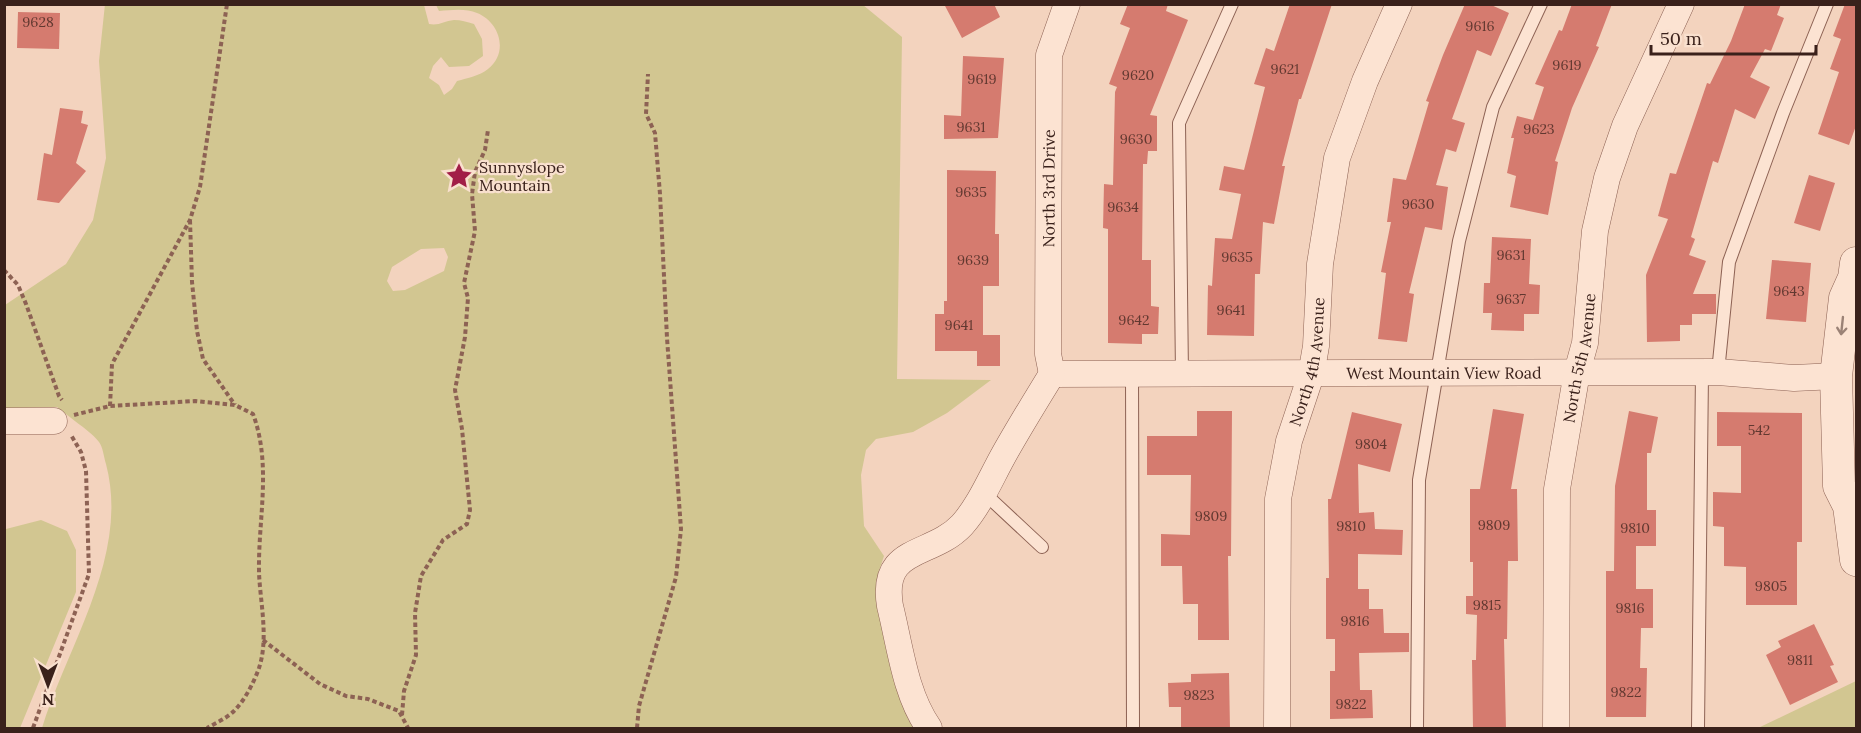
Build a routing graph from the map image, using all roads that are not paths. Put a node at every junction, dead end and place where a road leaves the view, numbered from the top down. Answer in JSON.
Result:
{"nodes":[{"id":1,"x":1067,"y":4,"type":"edge"},
{"id":2,"x":1232,"y":4,"type":"edge"},
{"id":3,"x":1399,"y":4,"type":"edge"},
{"id":4,"x":1541,"y":4,"type":"edge"},
{"id":5,"x":1681,"y":4,"type":"edge"},
{"id":6,"x":1827,"y":4,"type":"edge"},
{"id":7,"x":1856,"y":275,"type":"edge"},
{"id":8,"x":1849,"y":366,"type":"edge"},
{"id":9,"x":1577,"y":372,"type":"junction"},
{"id":10,"x":1438,"y":373,"type":"junction"},
{"id":11,"x":1710,"y":373,"type":"junction"},
{"id":12,"x":1052,"y":374,"type":"junction"},
{"id":13,"x":1132,"y":374,"type":"junction"},
{"id":14,"x":1182,"y":374,"type":"junction"},
{"id":15,"x":1311,"y":375,"type":"junction"},
{"id":16,"x":65,"y":412,"type":"road end"},
{"id":17,"x":4,"y":421,"type":"edge"},
{"id":18,"x":1857,"y":467,"type":"edge"},
{"id":19,"x":984,"y":492,"type":"junction"},
{"id":20,"x":1853,"y":496,"type":"edge"},
{"id":21,"x":1042,"y":547,"type":"dead end"},
{"id":22,"x":1857,"y":560,"type":"edge"},
{"id":23,"x":929,"y":729,"type":"edge"},
{"id":24,"x":1133,"y":729,"type":"edge"},
{"id":25,"x":1277,"y":729,"type":"edge"},
{"id":26,"x":1417,"y":729,"type":"edge"},
{"id":27,"x":1556,"y":729,"type":"edge"},
{"id":28,"x":1698,"y":729,"type":"edge"}],
"edges":[{"from":1,"to":12,"type":"street","name":"North 3rd Drive"},
{"from":2,"to":14,"type":"lane"},
{"from":3,"to":15,"type":"street","name":"North 4th Avenue"},
{"from":4,"to":10,"type":"lane"},
{"from":5,"to":9,"type":"street","name":"North 5th Avenue"},
{"from":6,"to":11,"type":"lane"},
{"from":7,"to":8,"type":"street","one_way":true},
{"from":8,"to":11,"type":"street","name":"West Mountain View Road"},
{"from":8,"to":18,"type":"street"},
{"from":8,"to":20,"type":"street"},
{"from":9,"to":10,"type":"street","name":"West Mountain View Road"},
{"from":9,"to":11,"type":"street","name":"West Mountain View Road"},
{"from":9,"to":27,"type":"street","name":"North 5th Avenue"},
{"from":10,"to":15,"type":"street","name":"West Mountain View Road"},
{"from":10,"to":26,"type":"lane"},
{"from":11,"to":28,"type":"lane"},
{"from":12,"to":13,"type":"street","name":"West Mountain View Road"},
{"from":12,"to":19,"type":"street"},
{"from":13,"to":14,"type":"street","name":"West Mountain View Road"},
{"from":13,"to":24,"type":"lane"},
{"from":14,"to":15,"type":"street","name":"West Mountain View Road"},
{"from":15,"to":25,"type":"street","name":"North 4th Avenue"},
{"from":16,"to":17,"type":"street"},
{"from":19,"to":21,"type":"lane"},
{"from":19,"to":23,"type":"street"},
{"from":20,"to":22,"type":"street"}]}
